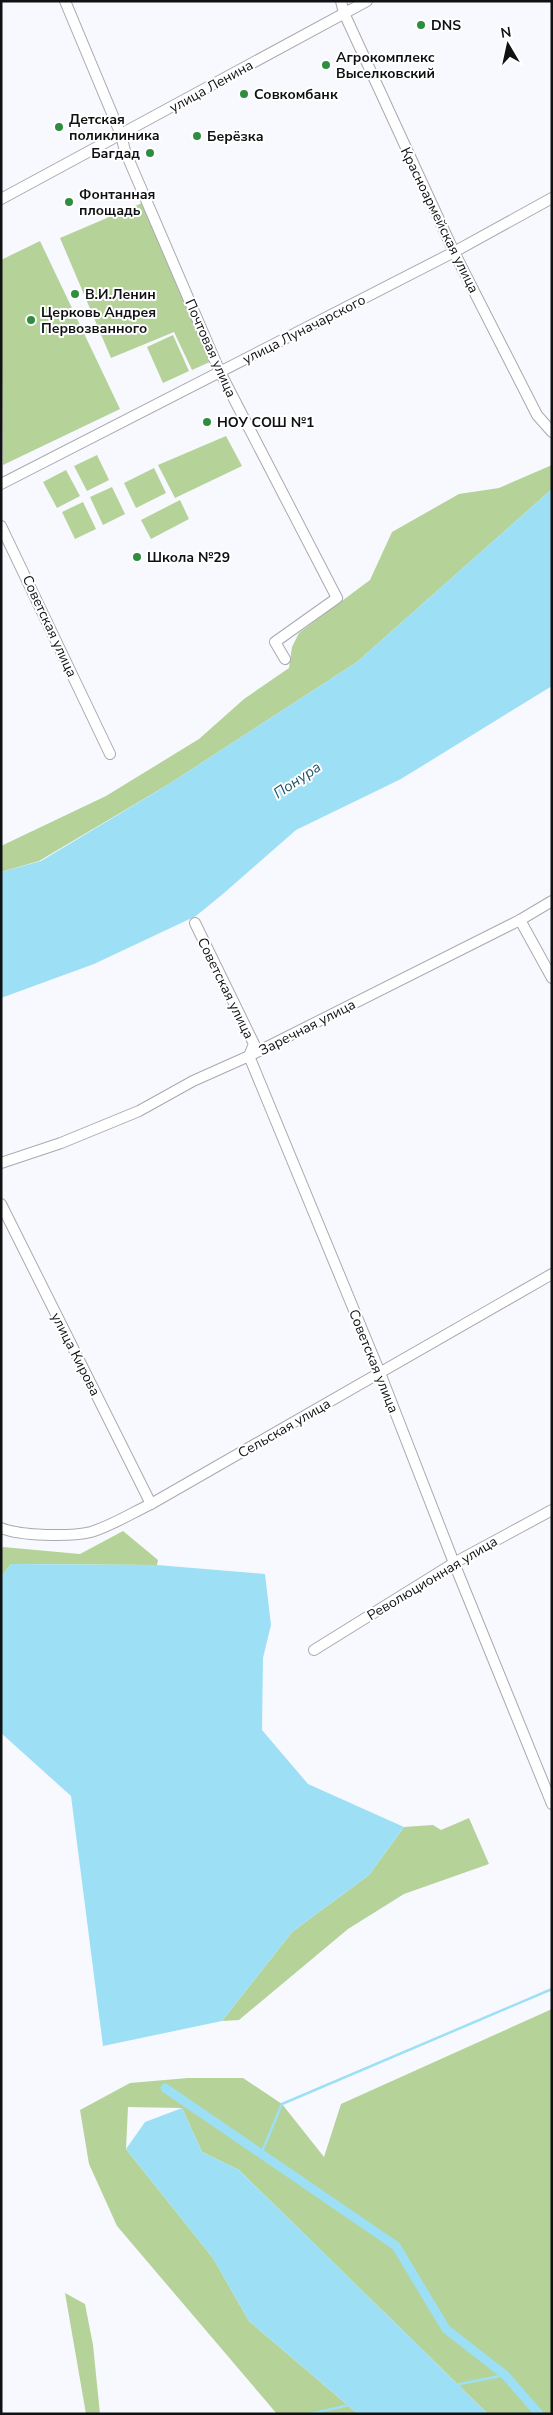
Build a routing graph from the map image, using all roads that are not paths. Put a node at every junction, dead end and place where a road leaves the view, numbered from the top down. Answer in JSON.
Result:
{"nodes":[{"id":1,"x":65,"y":1,"type":"edge"},
{"id":2,"x":341,"y":1,"type":"edge"},
{"id":3,"x":367,"y":1,"type":"edge"},
{"id":4,"x":344,"y":13,"type":"junction"},
{"id":5,"x":121,"y":135,"type":"junction"},
{"id":6,"x":552,"y":198,"type":"edge"},
{"id":7,"x":1,"y":199,"type":"edge"},
{"id":8,"x":454,"y":252,"type":"junction"},
{"id":9,"x":220,"y":372,"type":"junction"},
{"id":10,"x":552,"y":432,"type":"edge"},
{"id":11,"x":1,"y":484,"type":"edge"},
{"id":12,"x":1,"y":526,"type":"edge"},
{"id":13,"x":284,"y":659,"type":"dead end"},
{"id":14,"x":110,"y":754,"type":"dead end"},
{"id":15,"x":552,"y":901,"type":"edge"},
{"id":16,"x":520,"y":920,"type":"junction"},
{"id":17,"x":195,"y":923,"type":"dead end"},
{"id":18,"x":552,"y":978,"type":"edge"},
{"id":19,"x":249,"y":1056,"type":"junction"},
{"id":20,"x":1,"y":1163,"type":"edge"},
{"id":21,"x":1,"y":1204,"type":"edge"},
{"id":22,"x":552,"y":1274,"type":"edge"},
{"id":23,"x":380,"y":1373,"type":"junction"},
{"id":24,"x":151,"y":1504,"type":"junction"},
{"id":25,"x":552,"y":1510,"type":"edge"},
{"id":26,"x":1,"y":1528,"type":"edge"},
{"id":27,"x":454,"y":1564,"type":"junction"},
{"id":28,"x":314,"y":1650,"type":"dead end"},
{"id":29,"x":552,"y":1804,"type":"edge"}],
"edges":[{"from":1,"to":5,"type":"street","name":"Почтовая улица"},
{"from":2,"to":4,"type":"street","name":"Красноармейская улица"},
{"from":3,"to":4,"type":"street","name":"улица Ленина"},
{"from":4,"to":5,"type":"street","name":"улица Ленина"},
{"from":4,"to":8,"type":"street","name":"Красноармейская улица"},
{"from":5,"to":7,"type":"street","name":"улица Ленина"},
{"from":5,"to":9,"type":"street","name":"Почтовая улица"},
{"from":6,"to":8,"type":"street","name":"улица Луначарского"},
{"from":8,"to":9,"type":"street","name":"улица Луначарского"},
{"from":8,"to":10,"type":"street","name":"Красноармейская улица"},
{"from":9,"to":11,"type":"street","name":"улица Луначарского"},
{"from":9,"to":13,"type":"street","name":"Почтовая улица"},
{"from":12,"to":14,"type":"street","name":"Советская улица"},
{"from":15,"to":16,"type":"street","name":"Заречная улица"},
{"from":16,"to":18,"type":"street"},
{"from":16,"to":19,"type":"street","name":"Заречная улица"},
{"from":17,"to":19,"type":"street","name":"Советская улица"},
{"from":19,"to":20,"type":"street","name":"Заречная улица"},
{"from":19,"to":23,"type":"street","name":"Советская улица"},
{"from":21,"to":24,"type":"street","name":"улица Кирова"},
{"from":22,"to":23,"type":"street","name":"Сельская улица"},
{"from":23,"to":24,"type":"street","name":"Сельская улица"},
{"from":23,"to":27,"type":"street","name":"Советская улица"},
{"from":24,"to":26,"type":"street","name":"Сельская улица"},
{"from":25,"to":27,"type":"street","name":"Революционная улица"},
{"from":27,"to":28,"type":"street","name":"Революционная улица"},
{"from":27,"to":29,"type":"street","name":"Советская улица"}]}
